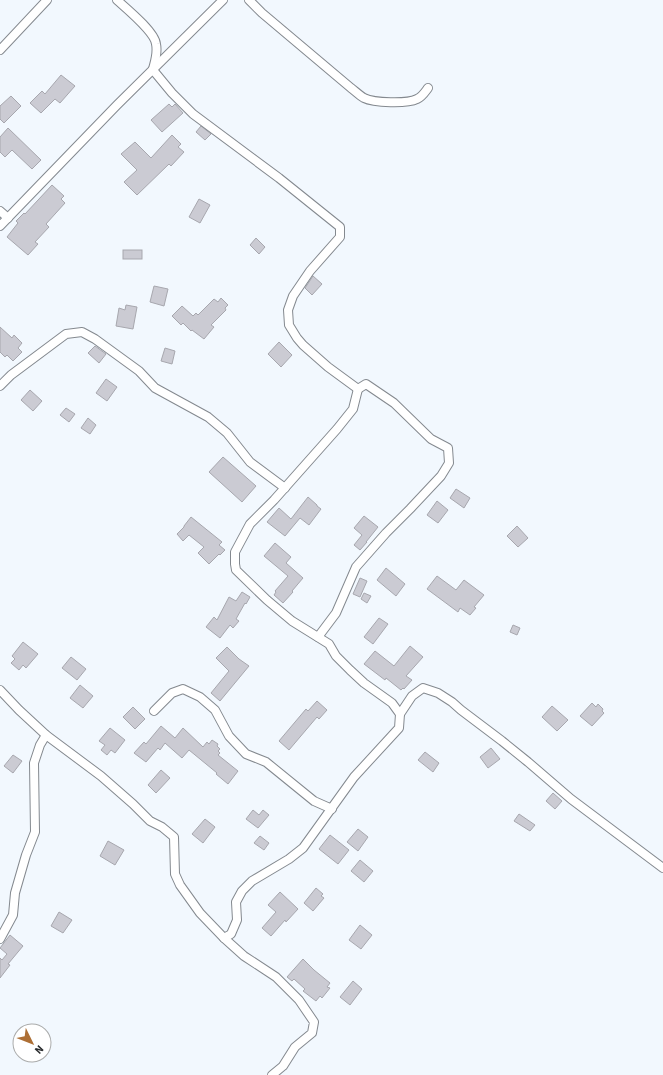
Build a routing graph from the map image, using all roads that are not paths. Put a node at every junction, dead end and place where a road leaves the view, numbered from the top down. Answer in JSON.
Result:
{"nodes":[{"id":1,"x":47,"y":0,"type":"edge"},
{"id":2,"x":117,"y":0,"type":"edge"},
{"id":3,"x":223,"y":0,"type":"edge"},
{"id":4,"x":249,"y":0,"type":"edge"},
{"id":5,"x":0,"y":50,"type":"edge"},
{"id":6,"x":153,"y":70,"type":"junction"},
{"id":7,"x":428,"y":88,"type":"dead end"},
{"id":8,"x":0,"y":211,"type":"edge"},
{"id":9,"x":8,"y":218,"type":"junction"},
{"id":10,"x":0,"y":226,"type":"edge"},
{"id":11,"x":0,"y":386,"type":"edge"},
{"id":12,"x":358,"y":389,"type":"junction"},
{"id":13,"x":285,"y":488,"type":"junction"},
{"id":14,"x":318,"y":637,"type":"junction"},
{"id":15,"x":0,"y":690,"type":"edge"},
{"id":16,"x":154,"y":711,"type":"dead end"},
{"id":17,"x":400,"y":714,"type":"junction"},
{"id":18,"x":46,"y":736,"type":"junction"},
{"id":19,"x":332,"y":808,"type":"junction"},
{"id":20,"x":663,"y":868,"type":"edge"},
{"id":21,"x":224,"y":938,"type":"junction"},
{"id":22,"x":0,"y":939,"type":"edge"},
{"id":23,"x":272,"y":1075,"type":"edge"}],
"edges":[{"from":1,"to":5,"type":"street"},
{"from":2,"to":6,"type":"street"},
{"from":3,"to":6,"type":"street"},
{"from":4,"to":7,"type":"street"},
{"from":6,"to":9,"type":"street"},
{"from":6,"to":12,"type":"street"},
{"from":8,"to":9,"type":"street"},
{"from":9,"to":10,"type":"street"},
{"from":11,"to":13,"type":"street"},
{"from":12,"to":13,"type":"street"},
{"from":12,"to":14,"type":"street"},
{"from":13,"to":14,"type":"street"},
{"from":14,"to":17,"type":"street"},
{"from":15,"to":18,"type":"street"},
{"from":16,"to":19,"type":"street"},
{"from":17,"to":19,"type":"street"},
{"from":17,"to":20,"type":"street"},
{"from":18,"to":21,"type":"street"},
{"from":18,"to":22,"type":"street"},
{"from":19,"to":21,"type":"street"},
{"from":21,"to":23,"type":"street"}]}
